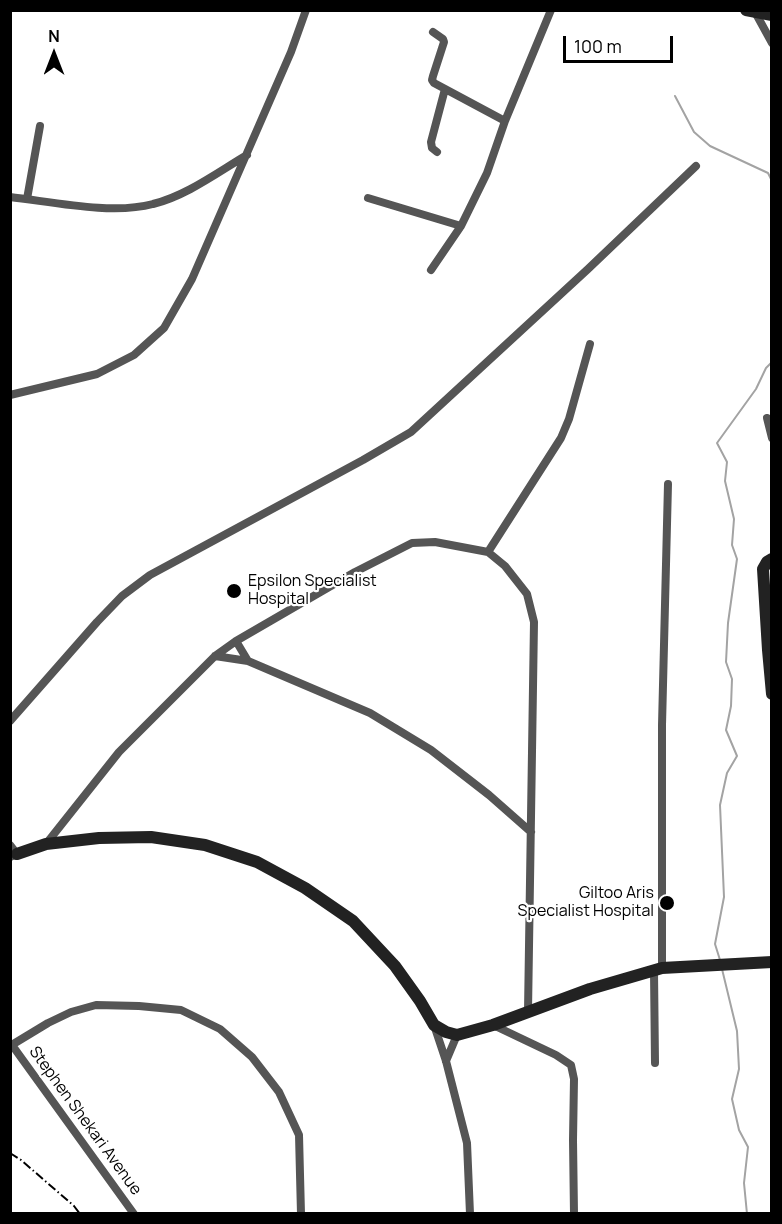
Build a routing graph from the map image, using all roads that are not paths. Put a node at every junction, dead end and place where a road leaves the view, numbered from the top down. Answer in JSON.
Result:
{"nodes":[{"id":1,"x":306,"y":10,"type":"edge"},
{"id":2,"x":551,"y":10,"type":"edge"},
{"id":3,"x":750,"y":11,"type":"edge"},
{"id":4,"x":771,"y":15,"type":"edge"},
{"id":5,"x":433,"y":32,"type":"dead end"},
{"id":6,"x":771,"y":43,"type":"edge"},
{"id":7,"x":445,"y":89,"type":"junction"},
{"id":8,"x":505,"y":121,"type":"junction"},
{"id":9,"x":40,"y":126,"type":"dead end"},
{"id":10,"x":437,"y":152,"type":"dead end"},
{"id":11,"x":247,"y":155,"type":"junction"},
{"id":12,"x":696,"y":166,"type":"dead end"},
{"id":13,"x":10,"y":197,"type":"edge"},
{"id":14,"x":368,"y":198,"type":"dead end"},
{"id":15,"x":27,"y":199,"type":"junction"},
{"id":16,"x":461,"y":226,"type":"junction"},
{"id":17,"x":431,"y":270,"type":"dead end"},
{"id":18,"x":590,"y":344,"type":"dead end"},
{"id":19,"x":10,"y":395,"type":"edge"},
{"id":20,"x":767,"y":418,"type":"dead end"},
{"id":21,"x":771,"y":438,"type":"edge"},
{"id":22,"x":668,"y":484,"type":"dead end"},
{"id":23,"x":488,"y":552,"type":"junction"},
{"id":24,"x":771,"y":559,"type":"edge"},
{"id":25,"x":236,"y":641,"type":"junction"},
{"id":26,"x":215,"y":656,"type":"junction"},
{"id":27,"x":248,"y":661,"type":"junction"},
{"id":28,"x":771,"y":694,"type":"edge"},
{"id":29,"x":10,"y":721,"type":"edge"},
{"id":30,"x":531,"y":832,"type":"junction"},
{"id":31,"x":45,"y":844,"type":"junction"},
{"id":32,"x":13,"y":852,"type":"edge"},
{"id":33,"x":771,"y":962,"type":"edge"},
{"id":34,"x":658,"y":969,"type":"junction"},
{"id":35,"x":528,"y":1011,"type":"junction"},
{"id":36,"x":511,"y":1018,"type":"junction"},
{"id":37,"x":434,"y":1025,"type":"junction"},
{"id":38,"x":493,"y":1025,"type":"junction"},
{"id":39,"x":457,"y":1035,"type":"junction"},
{"id":40,"x":520,"y":1038,"type":"junction"},
{"id":41,"x":11,"y":1046,"type":"edge"},
{"id":42,"x":446,"y":1061,"type":"junction"},
{"id":43,"x":655,"y":1063,"type":"dead end"},
{"id":44,"x":134,"y":1214,"type":"edge"},
{"id":45,"x":301,"y":1214,"type":"edge"},
{"id":46,"x":470,"y":1214,"type":"edge"},
{"id":47,"x":574,"y":1214,"type":"edge"}],
"edges":[{"from":1,"to":11,"type":"street"},
{"from":2,"to":8,"type":"street"},
{"from":3,"to":4,"type":"street"},
{"from":3,"to":6,"type":"street"},
{"from":5,"to":7,"type":"street"},
{"from":7,"to":8,"type":"street"},
{"from":7,"to":10,"type":"street"},
{"from":8,"to":16,"type":"street"},
{"from":9,"to":15,"type":"street"},
{"from":11,"to":15,"type":"street"},
{"from":11,"to":19,"type":"street"},
{"from":12,"to":29,"type":"street"},
{"from":13,"to":15,"type":"street"},
{"from":14,"to":16,"type":"street"},
{"from":16,"to":17,"type":"street"},
{"from":18,"to":23,"type":"street"},
{"from":20,"to":21,"type":"street"},
{"from":22,"to":34,"type":"street"},
{"from":23,"to":25,"type":"street"},
{"from":23,"to":30,"type":"street"},
{"from":24,"to":28,"type":"street"},
{"from":25,"to":26,"type":"street"},
{"from":25,"to":27,"type":"street"},
{"from":26,"to":27,"type":"street"},
{"from":26,"to":31,"type":"street"},
{"from":27,"to":30,"type":"street"},
{"from":30,"to":35,"type":"street"},
{"from":31,"to":32,"type":"street"},
{"from":31,"to":37,"type":"street"},
{"from":33,"to":34,"type":"street"},
{"from":34,"to":35,"type":"street"},
{"from":34,"to":43,"type":"street"},
{"from":35,"to":36,"type":"street"},
{"from":36,"to":38,"type":"street"},
{"from":36,"to":40,"type":"street"},
{"from":37,"to":39,"type":"street"},
{"from":37,"to":42,"type":"street"},
{"from":38,"to":39,"type":"street"},
{"from":38,"to":40,"type":"street"},
{"from":39,"to":42,"type":"street"},
{"from":40,"to":47,"type":"street"},
{"from":41,"to":44,"type":"street","name":"Stephen Shekari Avenue"},
{"from":41,"to":45,"type":"street"},
{"from":42,"to":46,"type":"street"}]}
